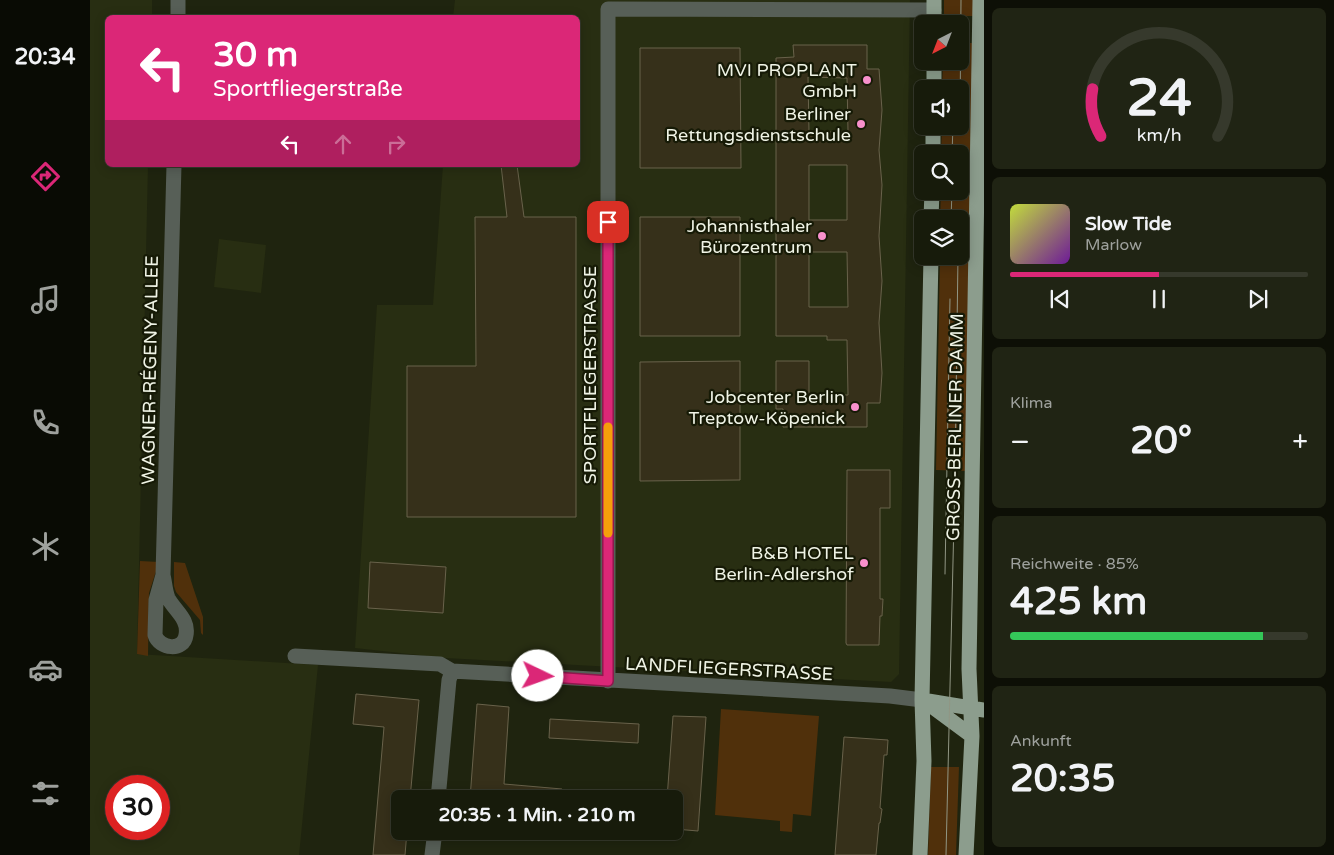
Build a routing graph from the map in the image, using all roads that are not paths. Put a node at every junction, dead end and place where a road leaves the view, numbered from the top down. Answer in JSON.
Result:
{"nodes":[{"id":1,"x":178,"y":0,"type":"edge"},
{"id":2,"x":980,"y":0,"type":"edge"},
{"id":3,"x":934,"y":11,"type":"edge"},
{"id":4,"x":178,"y":15,"type":"edge"},
{"id":5,"x":174,"y":167,"type":"edge"},
{"id":6,"x":931,"y":265,"type":"edge"},
{"id":7,"x":163,"y":575,"type":"dead end"},
{"id":8,"x":295,"y":656,"type":"dead end"},
{"id":9,"x":452,"y":671,"type":"junction"},
{"id":10,"x":608,"y":681,"type":"junction"},
{"id":11,"x":922,"y":700,"type":"junction"},
{"id":12,"x":978,"y":709,"type":"edge"},
{"id":13,"x":978,"y":736,"type":"edge"},
{"id":14,"x":439,"y":790,"type":"edge"},
{"id":15,"x":434,"y":840,"type":"edge"},
{"id":16,"x":432,"y":855,"type":"edge"},
{"id":17,"x":920,"y":855,"type":"edge"},
{"id":18,"x":966,"y":855,"type":"edge"}],
"edges":[{"from":1,"to":4,"type":"street"},
{"from":2,"to":12,"type":"main road","name":"GROSS-BERLINER DAMM"},
{"from":3,"to":10,"type":"street","name":"SPORTFLIEGERSTRASSE"},
{"from":5,"to":7,"type":"street","name":"WAGNER-RÉGENY-ALLEE"},
{"from":6,"to":11,"type":"main road","name":"GROSS-BERLINER DAMM"},
{"from":8,"to":9,"type":"street","name":"LANDFLIEGERSTRASSE"},
{"from":9,"to":10,"type":"street","name":"LANDFLIEGERSTRASSE"},
{"from":9,"to":14,"type":"street"},
{"from":10,"to":11,"type":"street","name":"LANDFLIEGERSTRASSE"},
{"from":11,"to":12,"type":"main road"},
{"from":11,"to":13,"type":"main road"},
{"from":11,"to":17,"type":"main road","name":"GROSS-BERLINER DAMM"},
{"from":12,"to":13,"type":"main road","name":"GROSS-BERLINER DAMM"},
{"from":13,"to":18,"type":"main road","name":"GROSS-BERLINER DAMM"},
{"from":15,"to":16,"type":"street"}]}
